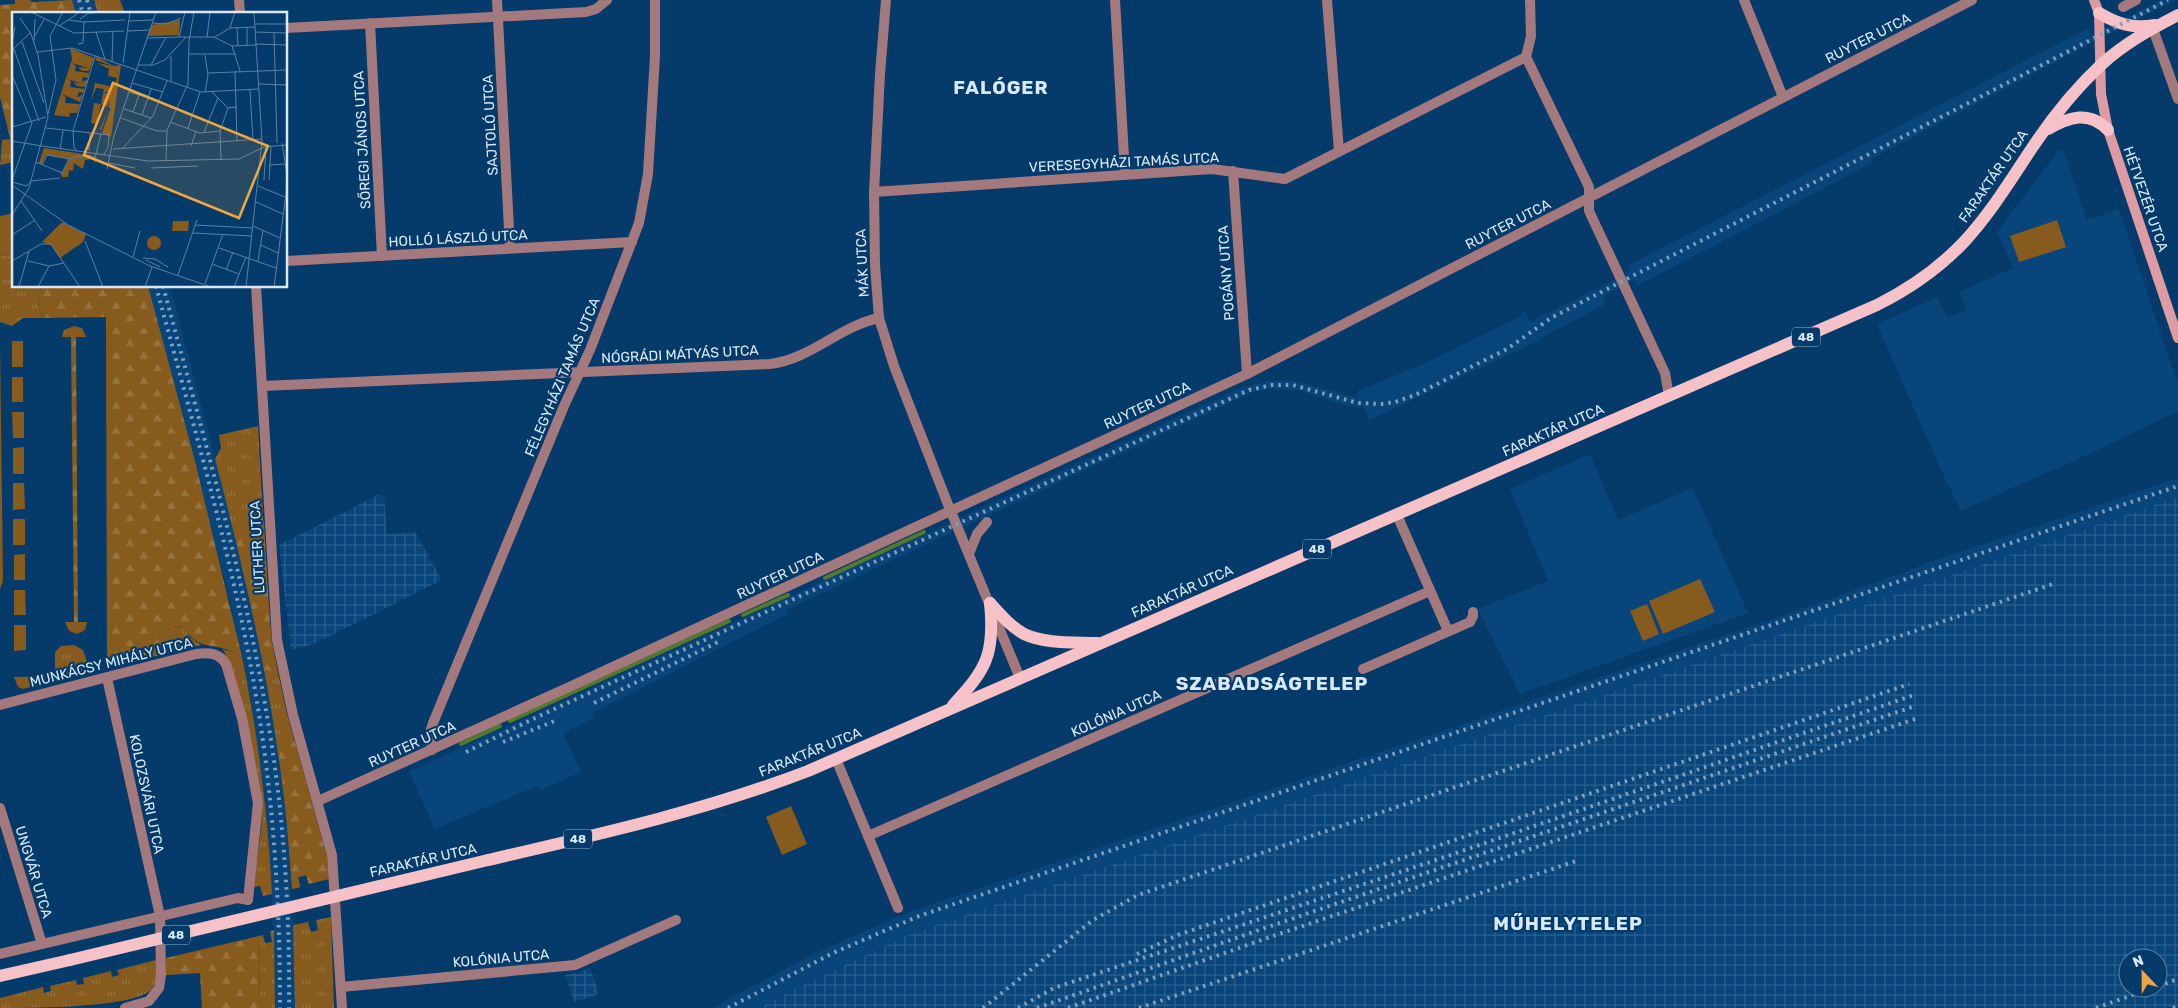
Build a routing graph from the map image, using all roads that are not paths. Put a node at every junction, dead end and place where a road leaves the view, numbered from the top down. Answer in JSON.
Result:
{"nodes":[{"id":1,"x":498,"y":0,"type":"edge"},
{"id":2,"x":607,"y":0,"type":"edge"},
{"id":3,"x":655,"y":0,"type":"edge"},
{"id":4,"x":886,"y":0,"type":"edge"},
{"id":5,"x":1115,"y":0,"type":"edge"},
{"id":6,"x":1327,"y":0,"type":"edge"},
{"id":7,"x":1530,"y":0,"type":"edge"},
{"id":8,"x":1744,"y":0,"type":"edge"},
{"id":9,"x":1972,"y":0,"type":"edge"},
{"id":10,"x":2094,"y":0,"type":"edge"},
{"id":11,"x":2136,"y":0,"type":"edge"},
{"id":12,"x":1960,"y":3,"type":"edge"},
{"id":13,"x":2123,"y":7,"type":"dead end"},
{"id":14,"x":2099,"y":13,"type":"junction"},
{"id":15,"x":2178,"y":15,"type":"edge"},
{"id":16,"x":498,"y":16,"type":"junction"},
{"id":17,"x":2165,"y":22,"type":"junction"},
{"id":18,"x":370,"y":23,"type":"junction"},
{"id":19,"x":288,"y":28,"type":"edge"},
{"id":20,"x":2153,"y":29,"type":"junction"},
{"id":21,"x":1526,"y":57,"type":"junction"},
{"id":22,"x":2101,"y":66,"type":"junction"},
{"id":23,"x":1783,"y":97,"type":"junction"},
{"id":24,"x":2178,"y":99,"type":"edge"},
{"id":25,"x":2108,"y":130,"type":"junction"},
{"id":26,"x":2043,"y":132,"type":"junction"},
{"id":27,"x":1339,"y":152,"type":"junction"},
{"id":28,"x":1233,"y":171,"type":"junction"},
{"id":29,"x":1125,"y":174,"type":"junction"},
{"id":30,"x":874,"y":192,"type":"junction"},
{"id":31,"x":1590,"y":196,"type":"junction"},
{"id":32,"x":632,"y":242,"type":"junction"},
{"id":33,"x":510,"y":248,"type":"junction"},
{"id":34,"x":382,"y":256,"type":"junction"},
{"id":35,"x":288,"y":262,"type":"edge"},
{"id":36,"x":256,"y":288,"type":"edge"},
{"id":37,"x":879,"y":318,"type":"junction"},
{"id":38,"x":2178,"y":338,"type":"edge"},
{"id":39,"x":580,"y":372,"type":"junction"},
{"id":40,"x":1247,"y":374,"type":"junction"},
{"id":41,"x":262,"y":386,"type":"junction"},
{"id":42,"x":1669,"y":396,"type":"junction"},
{"id":43,"x":951,"y":511,"type":"junction"},
{"id":44,"x":1397,"y":515,"type":"junction"},
{"id":45,"x":987,"y":522,"type":"dead end"},
{"id":46,"x":969,"y":554,"type":"junction"},
{"id":47,"x":1430,"y":591,"type":"junction"},
{"id":48,"x":990,"y":603,"type":"junction"},
{"id":49,"x":1473,"y":612,"type":"dead end"},
{"id":50,"x":1448,"y":631,"type":"junction"},
{"id":51,"x":1100,"y":644,"type":"junction"},
{"id":52,"x":1363,"y":668,"type":"dead end"},
{"id":53,"x":107,"y":678,"type":"junction"},
{"id":54,"x":1020,"y":678,"type":"junction"},
{"id":55,"x":0,"y":705,"type":"edge"},
{"id":56,"x":949,"y":709,"type":"junction"},
{"id":57,"x":432,"y":750,"type":"junction"},
{"id":58,"x":836,"y":759,"type":"junction"},
{"id":59,"x":318,"y":801,"type":"junction"},
{"id":60,"x":0,"y":808,"type":"edge"},
{"id":61,"x":868,"y":836,"type":"junction"},
{"id":62,"x":898,"y":908,"type":"dead end"},
{"id":63,"x":160,"y":916,"type":"junction"},
{"id":64,"x":676,"y":920,"type":"dead end"},
{"id":65,"x":42,"y":944,"type":"junction"},
{"id":66,"x":0,"y":954,"type":"edge"},
{"id":67,"x":0,"y":976,"type":"edge"},
{"id":68,"x":341,"y":987,"type":"junction"},
{"id":69,"x":125,"y":1008,"type":"edge"},
{"id":70,"x":342,"y":1008,"type":"edge"}],
"edges":[{"from":1,"to":16,"type":"street","name":"SAJTOLÓ UTCA"},
{"from":2,"to":16,"type":"street"},
{"from":3,"to":32,"type":"street","name":"FÉLEGYHÁZI TAMÁS UTCA"},
{"from":4,"to":30,"type":"street","name":"MÁK UTCA"},
{"from":5,"to":29,"type":"street"},
{"from":6,"to":27,"type":"street"},
{"from":7,"to":21,"type":"street"},
{"from":8,"to":23,"type":"street"},
{"from":9,"to":12,"type":"street","name":"RUYTER UTCA"},
{"from":10,"to":14,"type":"street","name":"HÉTVEZÉR UTCA"},
{"from":11,"to":13,"type":"street"},
{"from":12,"to":23,"type":"street","name":"RUYTER UTCA"},
{"from":14,"to":17,"type":"main road"},
{"from":14,"to":22,"type":"street","name":"HÉTVEZÉR UTCA"},
{"from":15,"to":17,"type":"main road","number":"48"},
{"from":16,"to":18,"type":"street"},
{"from":16,"to":33,"type":"street","name":"SAJTOLÓ UTCA"},
{"from":17,"to":20,"type":"main road","number":"48"},
{"from":18,"to":19,"type":"street"},
{"from":18,"to":34,"type":"street","name":"SŐREGI JÁNOS UTCA"},
{"from":20,"to":22,"type":"main road","number":"48"},
{"from":20,"to":24,"type":"street"},
{"from":21,"to":27,"type":"street","name":"VERESEGYHÁZI TAMÁS UTCA"},
{"from":21,"to":31,"type":"street"},
{"from":22,"to":25,"type":"street","name":"HÉTVEZÉR UTCA"},
{"from":22,"to":26,"type":"main road","name":"FARAKTÁR UTCA","number":"48"},
{"from":23,"to":31,"type":"street","name":"RUYTER UTCA"},
{"from":25,"to":26,"type":"main road"},
{"from":25,"to":38,"type":"street","name":"HÉTVEZÉR UTCA"},
{"from":26,"to":42,"type":"main road","name":"FARAKTÁR UTCA","number":"48"},
{"from":27,"to":28,"type":"street","name":"VERESEGYHÁZI TAMÁS UTCA"},
{"from":28,"to":29,"type":"street","name":"VERESEGYHÁZI TAMÁS UTCA"},
{"from":28,"to":40,"type":"street","name":"POGÁNY UTCA"},
{"from":29,"to":30,"type":"street","name":"VERESEGYHÁZI TAMÁS UTCA"},
{"from":30,"to":37,"type":"street","name":"MÁK UTCA"},
{"from":31,"to":40,"type":"street","name":"RUYTER UTCA"},
{"from":31,"to":42,"type":"street"},
{"from":32,"to":33,"type":"street","name":"HOLLÓ LÁSZLÓ UTCA"},
{"from":32,"to":39,"type":"street","name":"FÉLEGYHÁZI TAMÁS UTCA"},
{"from":33,"to":34,"type":"street","name":"HOLLÓ LÁSZLÓ UTCA"},
{"from":34,"to":35,"type":"street","name":"HOLLÓ LÁSZLÓ UTCA"},
{"from":36,"to":41,"type":"street","name":"LUTHER UTCA"},
{"from":37,"to":39,"type":"street","name":"NÓGRÁDI MÁTYÁS UTCA"},
{"from":37,"to":43,"type":"street","name":"MÁK UTCA"},
{"from":39,"to":41,"type":"street","name":"NÓGRÁDI MÁTYÁS UTCA"},
{"from":39,"to":57,"type":"street","name":"FÉLEGYHÁZI TAMÁS UTCA"},
{"from":40,"to":43,"type":"street","name":"RUYTER UTCA"},
{"from":41,"to":59,"type":"street","name":"LUTHER UTCA"},
{"from":42,"to":44,"type":"main road","name":"FARAKTÁR UTCA","number":"48"},
{"from":43,"to":46,"type":"street","name":"MÁK UTCA"},
{"from":43,"to":57,"type":"street","name":"RUYTER UTCA"},
{"from":44,"to":47,"type":"street"},
{"from":44,"to":51,"type":"main road","name":"FARAKTÁR UTCA","number":"48"},
{"from":45,"to":46,"type":"street"},
{"from":46,"to":48,"type":"street","name":"MÁK UTCA"},
{"from":47,"to":50,"type":"street"},
{"from":47,"to":61,"type":"street","name":"KOLÓNIA UTCA"},
{"from":48,"to":51,"type":"main road"},
{"from":48,"to":54,"type":"street","name":"MÁK UTCA"},
{"from":48,"to":56,"type":"main road"},
{"from":49,"to":50,"type":"street"},
{"from":50,"to":52,"type":"street"},
{"from":51,"to":54,"type":"main road","name":"FARAKTÁR UTCA","number":"48"},
{"from":53,"to":55,"type":"street","name":"MUNKÁCSY MIHÁLY UTCA"},
{"from":53,"to":63,"type":"street","name":"KOLOZSVÁRI UTCA"},
{"from":53,"to":63,"type":"street","name":"MUNKÁCSY MIHÁLY UTCA"},
{"from":54,"to":56,"type":"main road","name":"FARAKTÁR UTCA","number":"48"},
{"from":56,"to":58,"type":"main road","name":"FARAKTÁR UTCA","number":"48"},
{"from":57,"to":59,"type":"street","name":"RUYTER UTCA"},
{"from":58,"to":61,"type":"street"},
{"from":58,"to":67,"type":"main road","name":"FARAKTÁR UTCA","number":"48","bridge":true},
{"from":59,"to":68,"type":"street","name":"LUTHER UTCA"},
{"from":60,"to":65,"type":"street","name":"UNGVÁR UTCA"},
{"from":61,"to":62,"type":"street"},
{"from":63,"to":65,"type":"street"},
{"from":63,"to":69,"type":"street"},
{"from":64,"to":68,"type":"street","name":"KOLÓNIA UTCA"},
{"from":65,"to":66,"type":"street"},
{"from":68,"to":70,"type":"street"}]}
